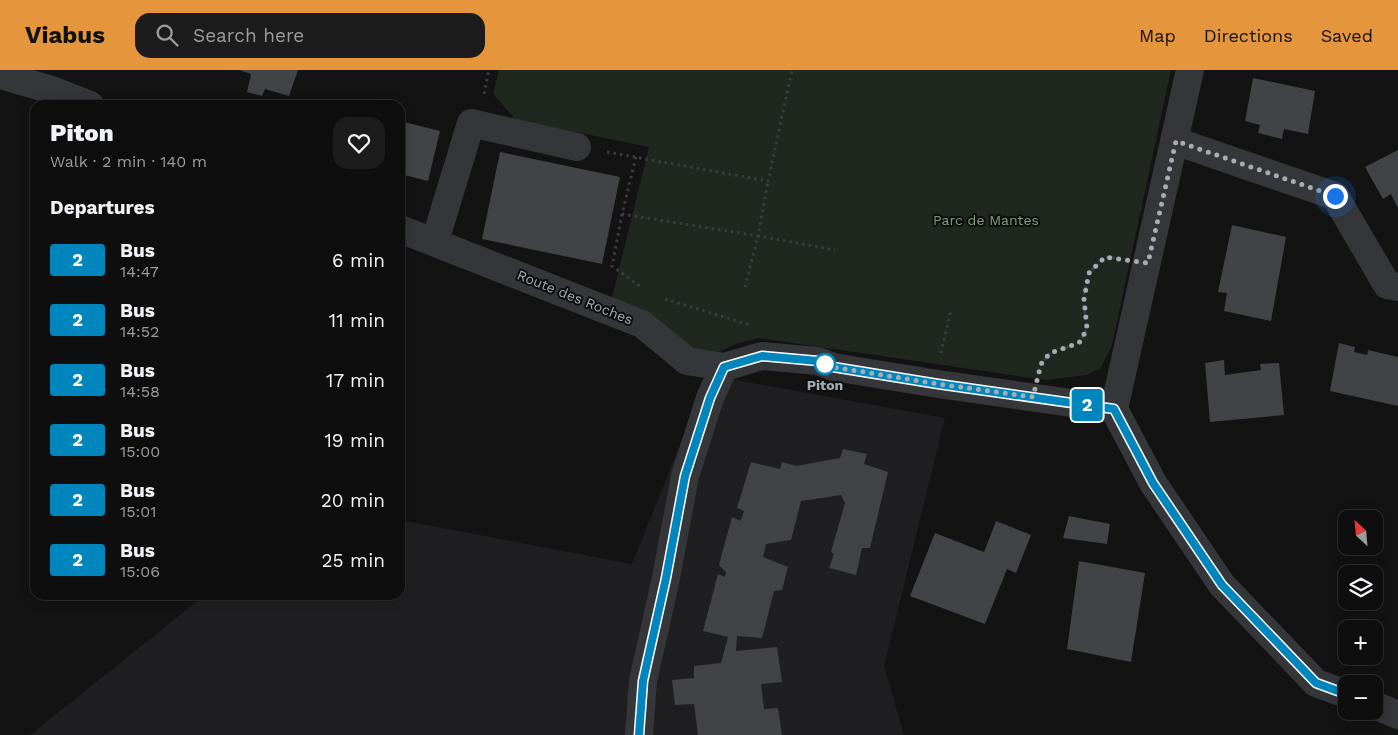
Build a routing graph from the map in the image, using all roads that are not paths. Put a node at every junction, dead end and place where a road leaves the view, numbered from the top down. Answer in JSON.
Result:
{"nodes":[{"id":1,"x":1190,"y":70,"type":"edge"},
{"id":2,"x":0,"y":75,"type":"edge"},
{"id":3,"x":54,"y":80,"type":"edge"},
{"id":4,"x":83,"y":100,"type":"edge"},
{"id":5,"x":1176,"y":141,"type":"junction"},
{"id":6,"x":577,"y":147,"type":"road end"},
{"id":7,"x":405,"y":231,"type":"edge"},
{"id":8,"x":435,"y":241,"type":"junction"},
{"id":9,"x":1398,"y":287,"type":"edge"},
{"id":10,"x":724,"y":367,"type":"junction"},
{"id":11,"x":1114,"y":409,"type":"junction"},
{"id":12,"x":1338,"y":691,"type":"edge"},
{"id":13,"x":1383,"y":709,"type":"edge"},
{"id":14,"x":1398,"y":715,"type":"edge"},
{"id":15,"x":639,"y":735,"type":"edge"}],
"edges":[{"from":1,"to":5,"type":"street"},
{"from":2,"to":3,"type":"street"},
{"from":3,"to":4,"type":"street"},
{"from":5,"to":9,"type":"street"},
{"from":5,"to":11,"type":"street"},
{"from":6,"to":8,"type":"street"},
{"from":7,"to":8,"type":"street","name":"Route des Roches"},
{"from":8,"to":10,"type":"street","name":"Route des Roches"},
{"from":10,"to":11,"type":"street","name":"Route des Roches"},
{"from":10,"to":15,"type":"street"},
{"from":11,"to":12,"type":"street"},
{"from":13,"to":14,"type":"street"}]}
